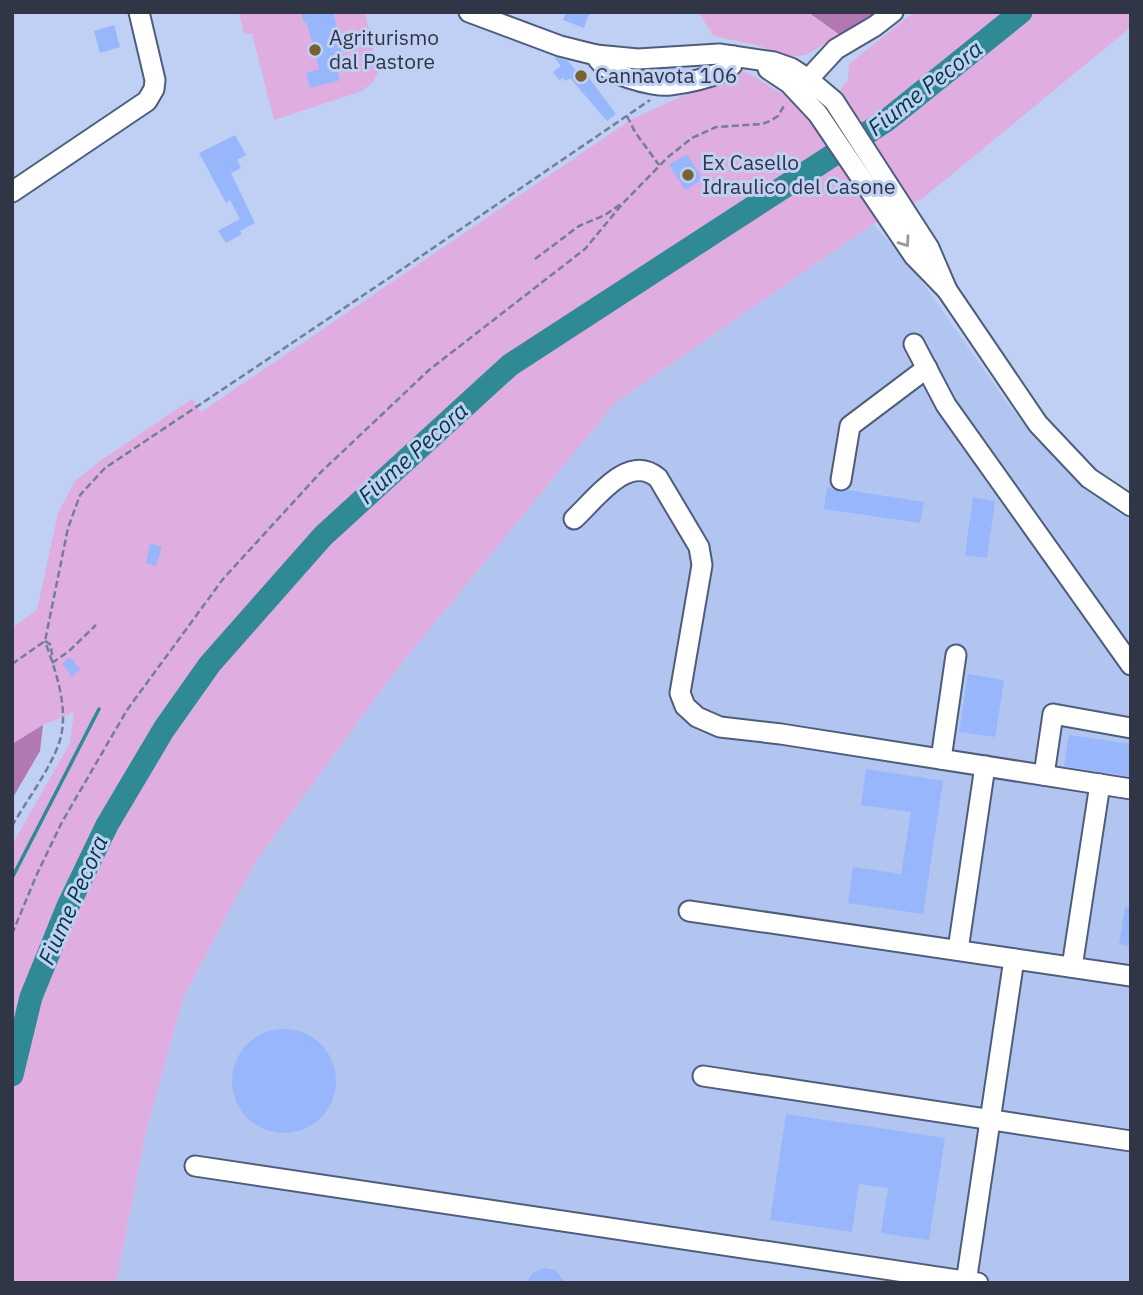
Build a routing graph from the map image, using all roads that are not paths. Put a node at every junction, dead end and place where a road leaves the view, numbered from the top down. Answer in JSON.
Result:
{"nodes":[{"id":1,"x":139,"y":12,"type":"edge"},
{"id":2,"x":470,"y":12,"type":"edge"},
{"id":3,"x":893,"y":12,"type":"edge"},
{"id":4,"x":596,"y":55,"type":"junction"},
{"id":5,"x":741,"y":57,"type":"junction"},
{"id":6,"x":797,"y":88,"type":"junction"},
{"id":7,"x":826,"y":108,"type":"junction"},
{"id":8,"x":12,"y":192,"type":"edge"},
{"id":9,"x":947,"y":290,"type":"junction"},
{"id":10,"x":915,"y":344,"type":"dead end"},
{"id":11,"x":927,"y":368,"type":"junction"},
{"id":12,"x":841,"y":480,"type":"dead end"},
{"id":13,"x":1131,"y":506,"type":"edge"},
{"id":14,"x":574,"y":519,"type":"dead end"},
{"id":15,"x":956,"y":655,"type":"dead end"},
{"id":16,"x":1131,"y":664,"type":"edge"},
{"id":17,"x":1131,"y":729,"type":"edge"},
{"id":18,"x":941,"y":759,"type":"junction"},
{"id":19,"x":985,"y":766,"type":"junction"},
{"id":20,"x":1044,"y":775,"type":"junction"},
{"id":21,"x":1100,"y":784,"type":"junction"},
{"id":22,"x":1131,"y":789,"type":"edge"},
{"id":23,"x":689,"y":911,"type":"dead end"},
{"id":24,"x":958,"y":950,"type":"junction"},
{"id":25,"x":1014,"y":959,"type":"junction"},
{"id":26,"x":1072,"y":967,"type":"junction"},
{"id":27,"x":1131,"y":976,"type":"edge"},
{"id":28,"x":703,"y":1076,"type":"dead end"},
{"id":29,"x":989,"y":1120,"type":"junction"},
{"id":30,"x":1131,"y":1141,"type":"edge"},
{"id":31,"x":195,"y":1166,"type":"dead end"},
{"id":32,"x":970,"y":1282,"type":"edge"}],
"edges":[{"from":1,"to":8,"type":"street"},
{"from":2,"to":4,"type":"street"},
{"from":3,"to":6,"type":"street"},
{"from":4,"to":5,"type":"street"},
{"from":4,"to":5,"type":"street"},
{"from":5,"to":6,"type":"street"},
{"from":6,"to":7,"type":"street"},
{"from":7,"to":9,"type":"street","one_way":true},
{"from":7,"to":9,"type":"street"},
{"from":9,"to":13,"type":"street"},
{"from":10,"to":11,"type":"street"},
{"from":11,"to":12,"type":"street"},
{"from":11,"to":16,"type":"street"},
{"from":14,"to":18,"type":"street"},
{"from":15,"to":18,"type":"street"},
{"from":17,"to":20,"type":"street"},
{"from":18,"to":19,"type":"street"},
{"from":19,"to":20,"type":"street"},
{"from":19,"to":24,"type":"street"},
{"from":20,"to":21,"type":"street"},
{"from":21,"to":22,"type":"street"},
{"from":21,"to":26,"type":"street"},
{"from":23,"to":24,"type":"street"},
{"from":24,"to":25,"type":"street"},
{"from":25,"to":26,"type":"street"},
{"from":25,"to":29,"type":"street"},
{"from":26,"to":27,"type":"street"},
{"from":28,"to":29,"type":"street"},
{"from":29,"to":30,"type":"street"},
{"from":29,"to":32,"type":"street"},
{"from":31,"to":32,"type":"street"}]}
